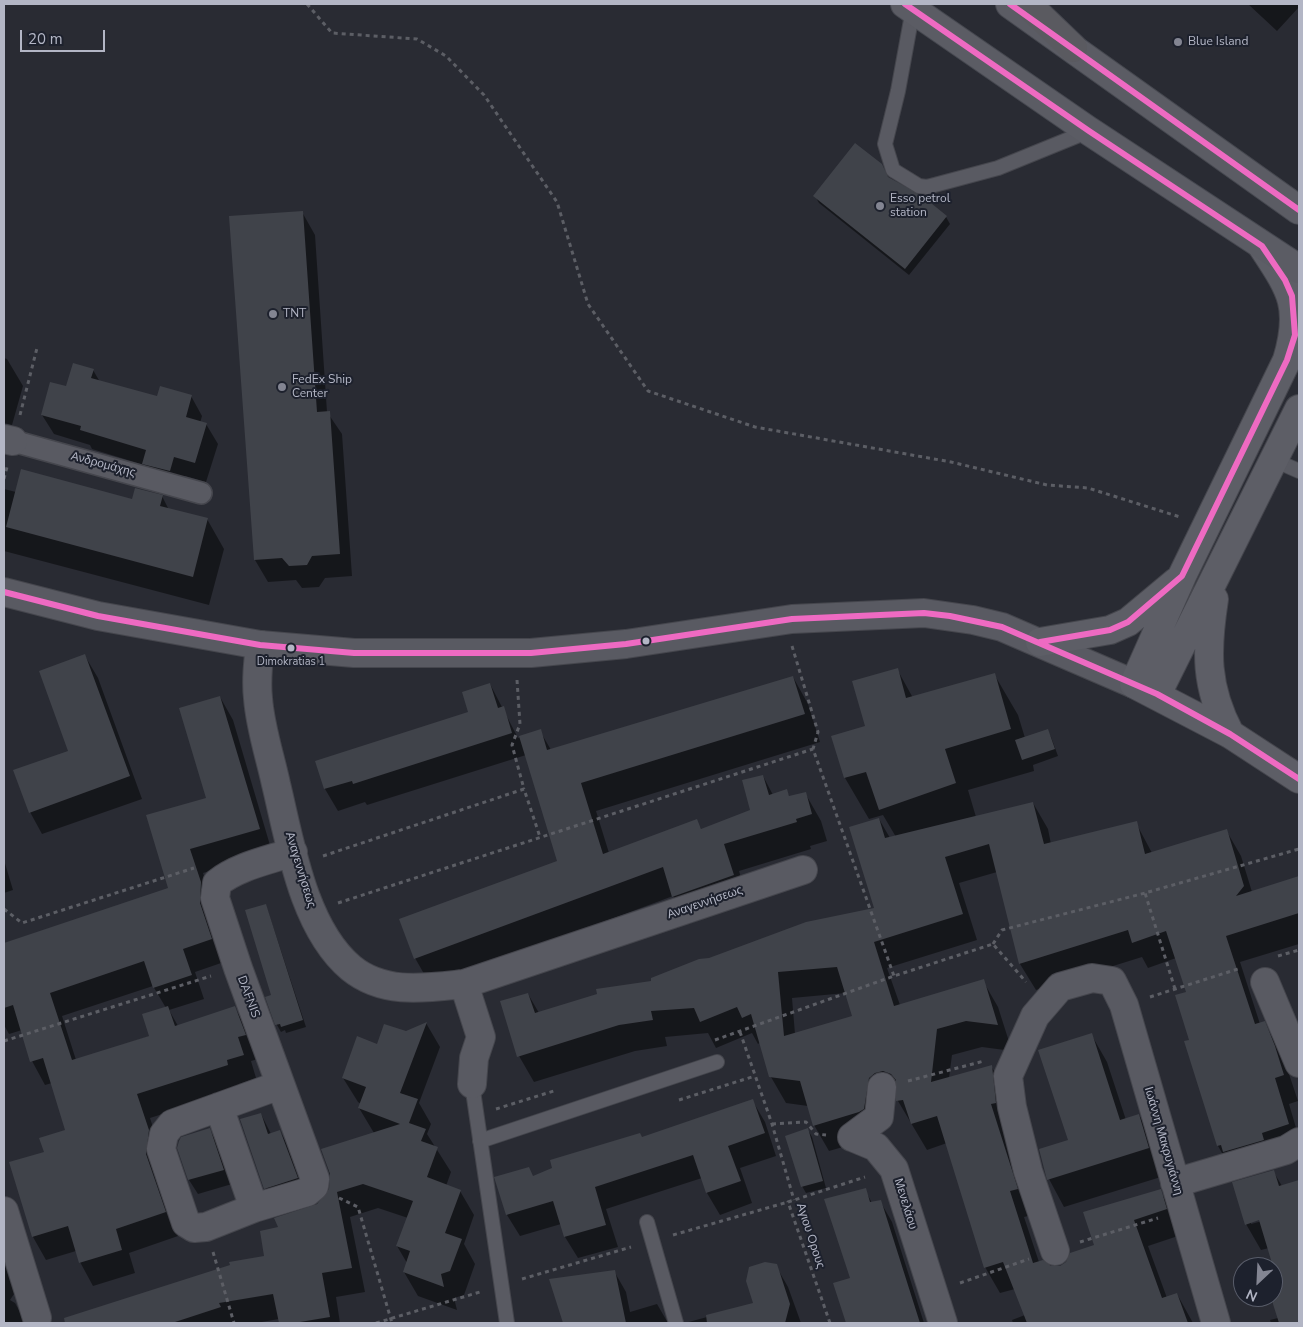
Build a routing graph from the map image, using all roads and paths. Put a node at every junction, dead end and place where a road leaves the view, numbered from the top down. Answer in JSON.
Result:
{"nodes":[{"id":1,"x":307,"y":4,"type":"edge"},
{"id":2,"x":1010,"y":4,"type":"edge"},
{"id":3,"x":1027,"y":4,"type":"edge"},
{"id":4,"x":908,"y":7,"type":"edge"},
{"id":5,"x":1073,"y":48,"type":"junction"},
{"id":6,"x":1089,"y":131,"type":"junction"},
{"id":7,"x":1299,"y":210,"type":"edge"},
{"id":8,"x":1262,"y":246,"type":"junction"},
{"id":9,"x":1299,"y":269,"type":"edge"},
{"id":10,"x":37,"y":348,"type":"dead end"},
{"id":11,"x":1299,"y":409,"type":"edge"},
{"id":12,"x":9,"y":440,"type":"edge"},
{"id":13,"x":1274,"y":460,"type":"junction"},
{"id":14,"x":1299,"y":471,"type":"edge"},
{"id":15,"x":6,"y":472,"type":"dead end"},
{"id":16,"x":4,"y":479,"type":"edge"},
{"id":17,"x":201,"y":493,"type":"dead end"},
{"id":18,"x":1205,"y":529,"type":"junction"},
{"id":19,"x":1218,"y":573,"type":"junction"},
{"id":20,"x":1182,"y":576,"type":"junction"},
{"id":21,"x":4,"y":592,"type":"edge"},
{"id":22,"x":784,"y":620,"type":"junction"},
{"id":23,"x":1040,"y":642,"type":"junction"},
{"id":24,"x":260,"y":645,"type":"junction"},
{"id":25,"x":516,"y":654,"type":"junction"},
{"id":26,"x":1145,"y":689,"type":"junction"},
{"id":27,"x":1230,"y":734,"type":"junction"},
{"id":28,"x":813,"y":749,"type":"junction"},
{"id":29,"x":1299,"y":779,"type":"edge"},
{"id":30,"x":524,"y":789,"type":"junction"},
{"id":31,"x":540,"y":837,"type":"junction"},
{"id":32,"x":1299,"y":849,"type":"edge"},
{"id":33,"x":295,"y":859,"type":"junction"},
{"id":34,"x":803,"y":870,"type":"dead end"},
{"id":35,"x":217,"y":883,"type":"junction"},
{"id":36,"x":1145,"y":893,"type":"junction"},
{"id":37,"x":4,"y":910,"type":"edge"},
{"id":38,"x":312,"y":911,"type":"junction"},
{"id":39,"x":993,"y":944,"type":"junction"},
{"id":40,"x":1299,"y":950,"type":"edge"},
{"id":41,"x":238,"y":968,"type":"junction"},
{"id":42,"x":1262,"y":969,"type":"junction"},
{"id":43,"x":894,"y":976,"type":"junction"},
{"id":44,"x":464,"y":984,"type":"junction"},
{"id":45,"x":1175,"y":989,"type":"junction"},
{"id":46,"x":1046,"y":1005,"type":"junction"},
{"id":47,"x":1124,"y":1005,"type":"junction"},
{"id":48,"x":740,"y":1032,"type":"junction"},
{"id":49,"x":4,"y":1041,"type":"edge"},
{"id":50,"x":712,"y":1041,"type":"dead end"},
{"id":51,"x":1018,"y":1052,"type":"junction"},
{"id":52,"x":717,"y":1062,"type":"dead end"},
{"id":53,"x":1299,"y":1063,"type":"edge"},
{"id":54,"x":472,"y":1084,"type":"joint"},
{"id":55,"x":280,"y":1085,"type":"junction"},
{"id":56,"x":882,"y":1087,"type":"joint"},
{"id":57,"x":561,"y":1089,"type":"dead end"},
{"id":58,"x":219,"y":1107,"type":"junction"},
{"id":59,"x":476,"y":1116,"type":"junction"},
{"id":60,"x":772,"y":1124,"type":"junction"},
{"id":61,"x":852,"y":1137,"type":"junction"},
{"id":62,"x":480,"y":1141,"type":"junction"},
{"id":63,"x":1299,"y":1142,"type":"edge"},
{"id":64,"x":894,"y":1169,"type":"junction"},
{"id":65,"x":1175,"y":1183,"type":"junction"},
{"id":66,"x":314,"y":1186,"type":"junction"},
{"id":67,"x":794,"y":1200,"type":"junction"},
{"id":68,"x":254,"y":1208,"type":"junction"},
{"id":69,"x":4,"y":1211,"type":"edge"},
{"id":70,"x":647,"y":1222,"type":"dead end"},
{"id":71,"x":211,"y":1247,"type":"dead end"},
{"id":72,"x":1055,"y":1251,"type":"dead end"},
{"id":73,"x":501,"y":1286,"type":"junction"},
{"id":74,"x":38,"y":1318,"type":"dead end"},
{"id":75,"x":392,"y":1321,"type":"edge"},
{"id":76,"x":234,"y":1323,"type":"edge"},
{"id":77,"x":376,"y":1323,"type":"edge"},
{"id":78,"x":507,"y":1323,"type":"edge"},
{"id":79,"x":676,"y":1323,"type":"edge"},
{"id":80,"x":830,"y":1323,"type":"edge"},
{"id":81,"x":943,"y":1323,"type":"edge"},
{"id":82,"x":1216,"y":1323,"type":"edge"}],
"edges":[{"from":1,"to":18,"type":"path"},
{"from":2,"to":5,"type":"main road"},
{"from":3,"to":5,"type":"highway"},
{"from":4,"to":6,"type":"main road"},
{"from":4,"to":6,"type":"lane"},
{"from":5,"to":7,"type":"main road"},
{"from":6,"to":8,"type":"main road"},
{"from":8,"to":9,"type":"main road"},
{"from":8,"to":18,"type":"main road"},
{"from":10,"to":12,"type":"path"},
{"from":11,"to":13,"type":"main road"},
{"from":12,"to":17,"type":"street","name":"Ανδρομάχης"},
{"from":13,"to":14,"type":"lane"},
{"from":13,"to":19,"type":"main road"},
{"from":15,"to":16,"type":"path"},
{"from":18,"to":20,"type":"main road"},
{"from":19,"to":26,"type":"main road"},
{"from":19,"to":27,"type":"main road"},
{"from":20,"to":23,"type":"main road"},
{"from":20,"to":26,"type":"main road"},
{"from":21,"to":24,"type":"street"},
{"from":22,"to":23,"type":"street"},
{"from":22,"to":25,"type":"street"},
{"from":22,"to":28,"type":"path"},
{"from":23,"to":26,"type":"street"},
{"from":24,"to":25,"type":"street"},
{"from":24,"to":33,"type":"street","name":"Αναγεννήσεως"},
{"from":25,"to":30,"type":"path"},
{"from":26,"to":27,"type":"main road"},
{"from":27,"to":29,"type":"main road"},
{"from":28,"to":31,"type":"path"},
{"from":28,"to":43,"type":"path"},
{"from":30,"to":31,"type":"path"},
{"from":30,"to":33,"type":"path"},
{"from":31,"to":38,"type":"path"},
{"from":32,"to":36,"type":"path"},
{"from":33,"to":35,"type":"street"},
{"from":33,"to":38,"type":"street","name":"Αναγεννήσεως"},
{"from":34,"to":44,"type":"street","name":"Αναγεννήσεως"},
{"from":35,"to":37,"type":"path"},
{"from":35,"to":41,"type":"street","name":"DAFNIS"},
{"from":36,"to":39,"type":"path"},
{"from":36,"to":45,"type":"path"},
{"from":38,"to":44,"type":"street","name":"Αναγεννήσεως"},
{"from":39,"to":43,"type":"path"},
{"from":39,"to":46,"type":"path"},
{"from":40,"to":42,"type":"path"},
{"from":41,"to":49,"type":"path"},
{"from":41,"to":55,"type":"street","name":"DAFNIS"},
{"from":42,"to":45,"type":"path"},
{"from":42,"to":53,"type":"street"},
{"from":43,"to":48,"type":"path"},
{"from":44,"to":54,"type":"street"},
{"from":45,"to":47,"type":"path"},
{"from":46,"to":47,"type":"street","name":"Ιωάννη Μακρυγιάννη"},
{"from":46,"to":51,"type":"street"},
{"from":47,"to":65,"type":"street","name":"Ιωάννη Μακρυγιάννη"},
{"from":48,"to":50,"type":"path"},
{"from":48,"to":60,"type":"path"},
{"from":51,"to":56,"type":"path"},
{"from":51,"to":72,"type":"street"},
{"from":52,"to":62,"type":"lane"},
{"from":54,"to":59,"type":"lane"},
{"from":55,"to":58,"type":"street"},
{"from":55,"to":66,"type":"street","name":"DAFNIS"},
{"from":56,"to":61,"type":"street"},
{"from":57,"to":59,"type":"path"},
{"from":58,"to":68,"type":"street"},
{"from":58,"to":68,"type":"street"},
{"from":59,"to":62,"type":"lane"},
{"from":60,"to":61,"type":"path"},
{"from":60,"to":67,"type":"path"},
{"from":61,"to":64,"type":"street","name":"Μενελάου"},
{"from":62,"to":73,"type":"lane"},
{"from":63,"to":65,"type":"street"},
{"from":64,"to":67,"type":"path","name":"Αγιου Ορους"},
{"from":64,"to":81,"type":"street","name":"Μενελάου"},
{"from":65,"to":82,"type":"street","name":"Ιωάννη Μακρυγιάννη"},
{"from":66,"to":68,"type":"street"},
{"from":66,"to":75,"type":"path"},
{"from":67,"to":80,"type":"path","name":"Αγιου Ορους"},
{"from":69,"to":74,"type":"street"},
{"from":70,"to":79,"type":"lane"},
{"from":71,"to":76,"type":"path"},
{"from":73,"to":75,"type":"path"},
{"from":73,"to":78,"type":"lane"},
{"from":75,"to":77,"type":"path"}]}
